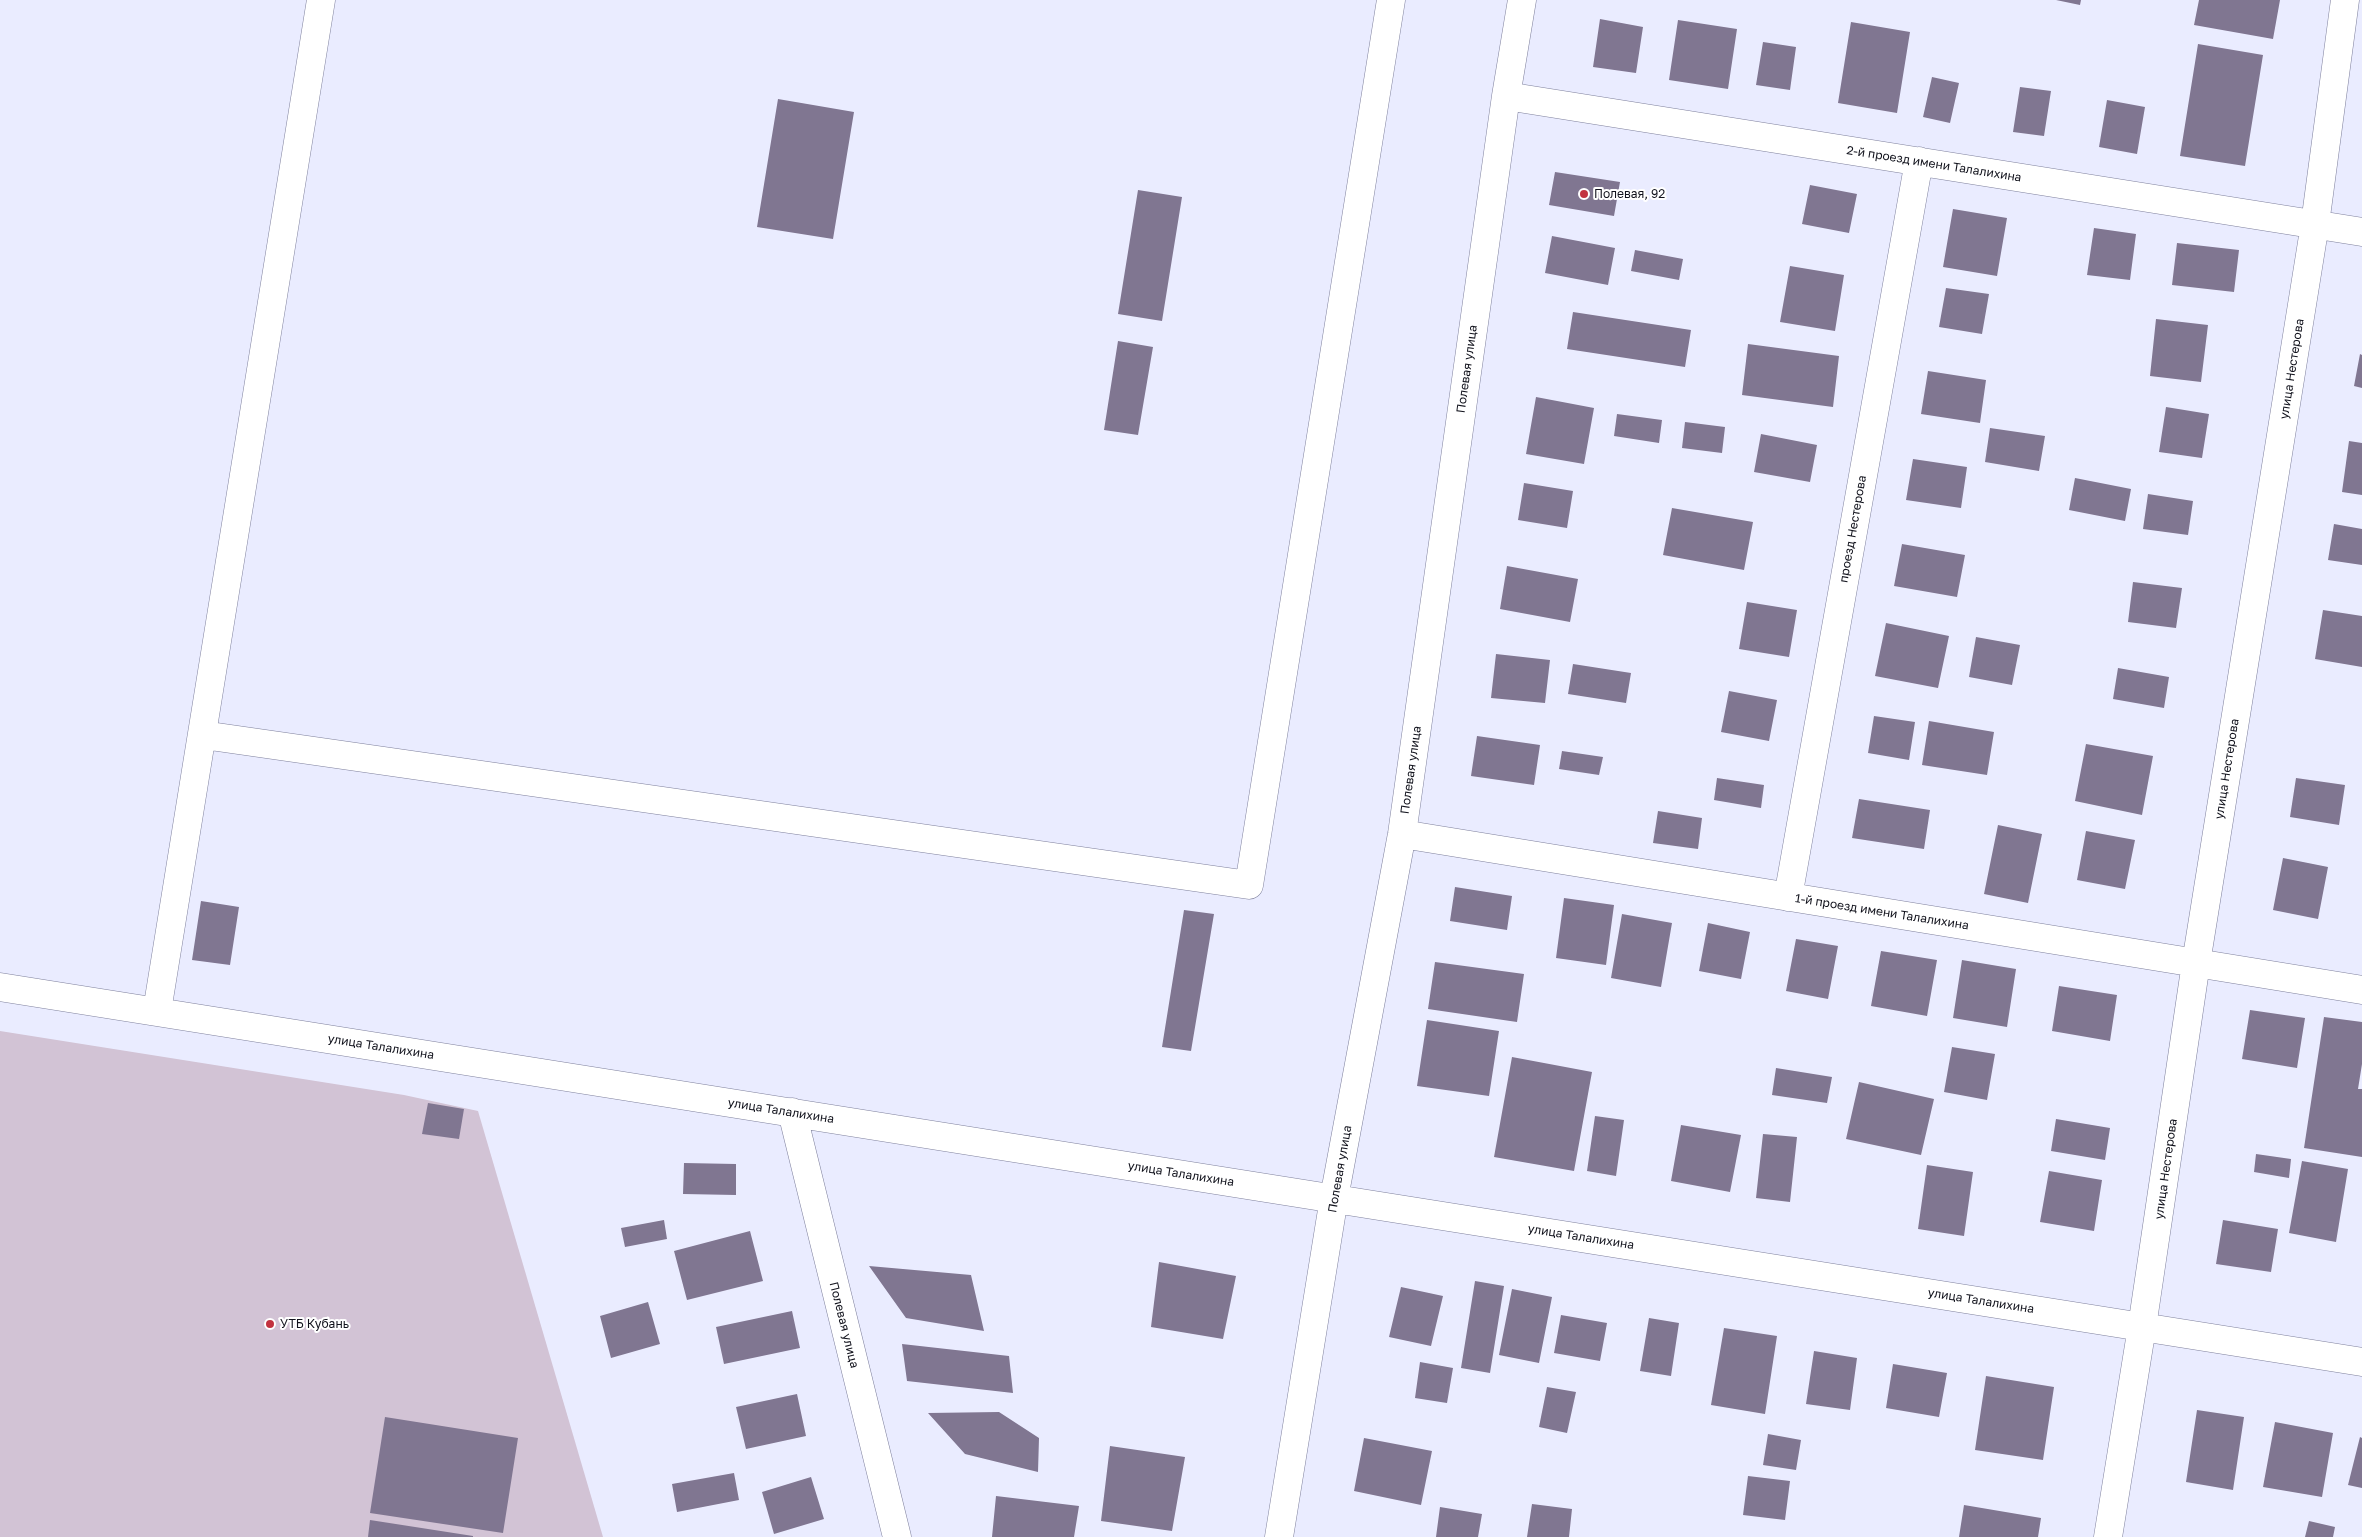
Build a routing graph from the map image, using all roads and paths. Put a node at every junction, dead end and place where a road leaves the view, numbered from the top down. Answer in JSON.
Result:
{"nodes":[{"id":1,"x":321,"y":0,"type":"edge"},
{"id":2,"x":1391,"y":0,"type":"edge"},
{"id":3,"x":1522,"y":0,"type":"edge"},
{"id":4,"x":2345,"y":0,"type":"edge"},
{"id":5,"x":1506,"y":96,"type":"junction"},
{"id":6,"x":1919,"y":161,"type":"junction"},
{"id":7,"x":2315,"y":224,"type":"junction"},
{"id":8,"x":2362,"y":232,"type":"edge"},
{"id":9,"x":203,"y":735,"type":"junction"},
{"id":10,"x":1402,"y":834,"type":"junction"},
{"id":11,"x":1788,"y":897,"type":"junction"},
{"id":12,"x":2196,"y":963,"type":"junction"},
{"id":13,"x":0,"y":987,"type":"edge"},
{"id":14,"x":2362,"y":990,"type":"edge"},
{"id":15,"x":157,"y":1011,"type":"junction"},
{"id":16,"x":792,"y":1112,"type":"junction"},
{"id":17,"x":1334,"y":1198,"type":"junction"},
{"id":18,"x":2142,"y":1326,"type":"junction"},
{"id":19,"x":2362,"y":1362,"type":"edge"},
{"id":20,"x":897,"y":1537,"type":"edge"},
{"id":21,"x":1279,"y":1537,"type":"edge"},
{"id":22,"x":2108,"y":1537,"type":"edge"}],
"edges":[{"from":1,"to":9,"type":"street"},
{"from":2,"to":9,"type":"street"},
{"from":3,"to":5,"type":"street","name":"Полевая улица"},
{"from":4,"to":7,"type":"street","name":"улица Нестерова"},
{"from":5,"to":6,"type":"street","name":"2-й проезд имени Талалихина"},
{"from":5,"to":10,"type":"street","name":"Полевая улица"},
{"from":6,"to":7,"type":"street","name":"2-й проезд имени Талалихина"},
{"from":6,"to":11,"type":"street","name":"проезд Нестерова"},
{"from":7,"to":8,"type":"street","name":"2-й проезд имени Талалихина"},
{"from":7,"to":12,"type":"street","name":"улица Нестерова"},
{"from":9,"to":15,"type":"street"},
{"from":10,"to":11,"type":"street","name":"1-й проезд имени Талалихина"},
{"from":10,"to":17,"type":"street","name":"Полевая улица"},
{"from":11,"to":12,"type":"street","name":"1-й проезд имени Талалихина"},
{"from":12,"to":14,"type":"street","name":"1-й проезд имени Талалихина"},
{"from":12,"to":18,"type":"street","name":"улица Нестерова"},
{"from":13,"to":15,"type":"street","name":"улица Талалихина"},
{"from":15,"to":16,"type":"street","name":"улица Талалихина"},
{"from":16,"to":17,"type":"street","name":"улица Талалихина"},
{"from":16,"to":20,"type":"street","name":"Полевая улица"},
{"from":17,"to":18,"type":"street","name":"улица Талалихина"},
{"from":17,"to":21,"type":"street","name":"Полевая улица"},
{"from":18,"to":19,"type":"street","name":"улица Талалихина"},
{"from":18,"to":22,"type":"street","name":"улица Нестерова"}]}
